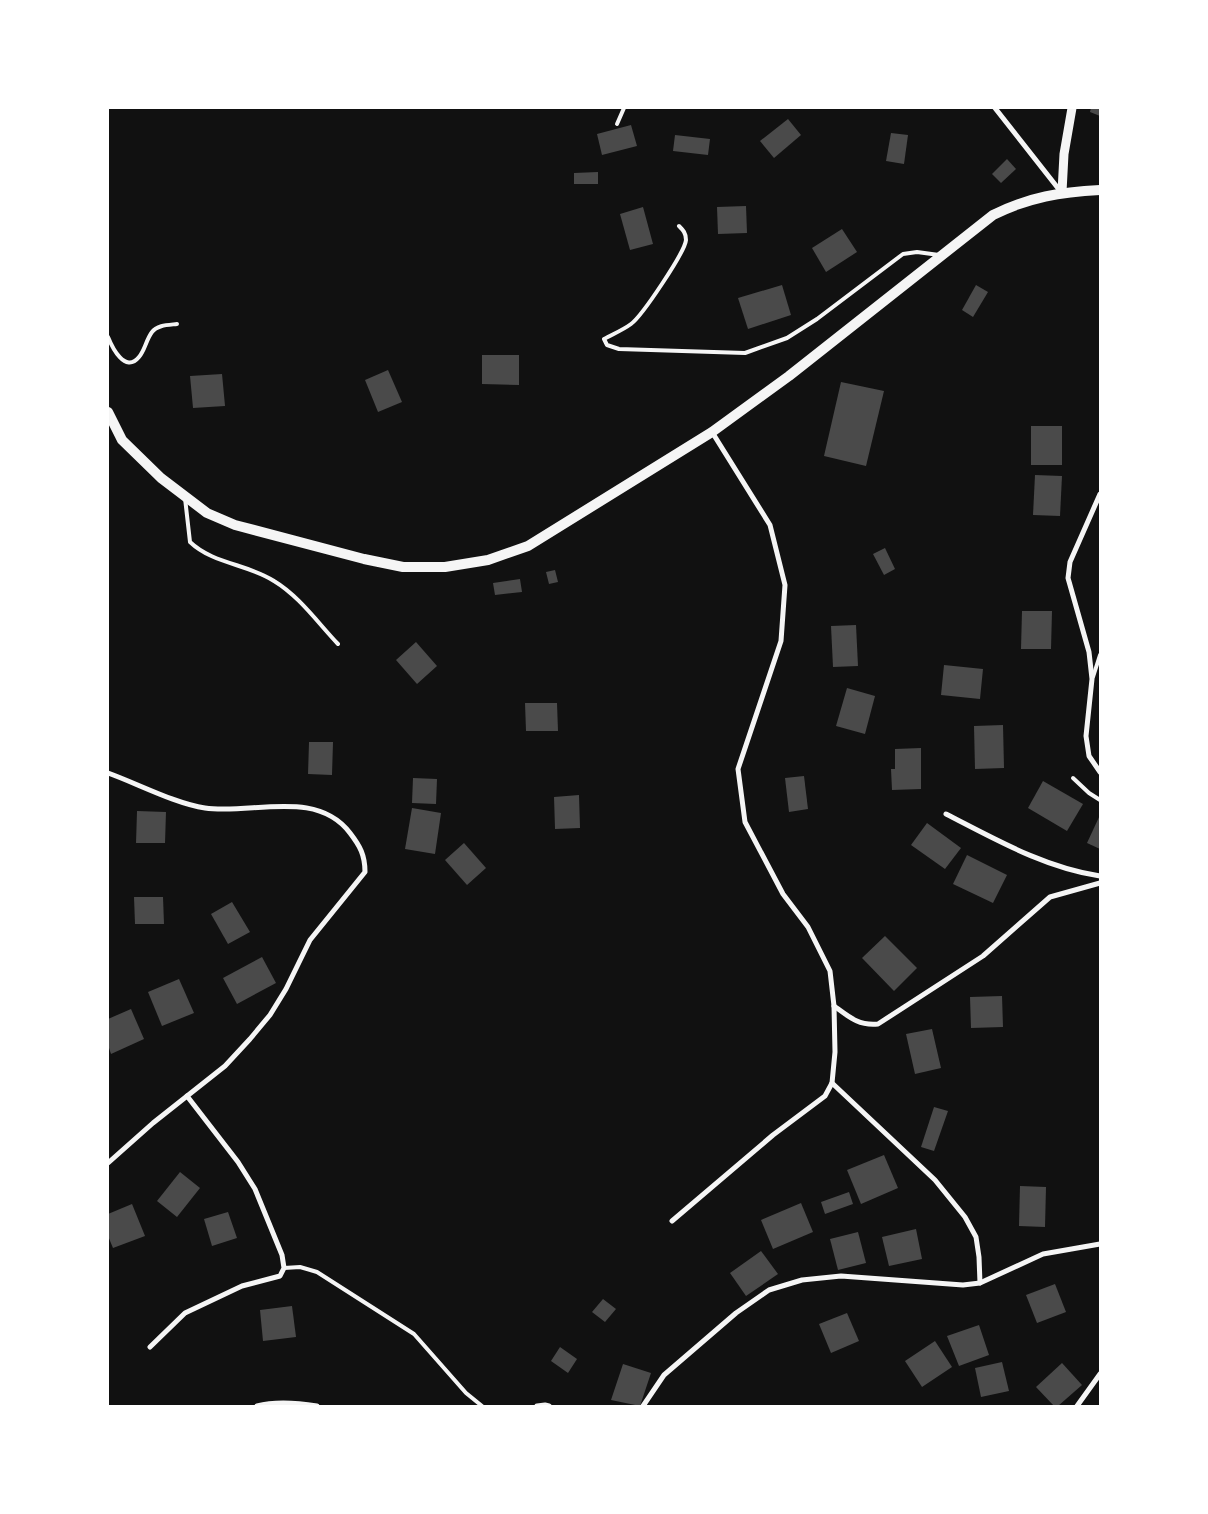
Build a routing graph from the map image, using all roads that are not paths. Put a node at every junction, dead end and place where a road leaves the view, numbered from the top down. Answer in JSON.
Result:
{"nodes":[{"id":1,"x":624,"y":108,"type":"edge"},
{"id":2,"x":995,"y":108,"type":"edge"},
{"id":3,"x":1072,"y":108,"type":"edge"},
{"id":4,"x":616,"y":124,"type":"dead end"},
{"id":5,"x":1100,"y":190,"type":"edge"},
{"id":6,"x":1062,"y":192,"type":"junction"},
{"id":7,"x":679,"y":226,"type":"dead end"},
{"id":8,"x":941,"y":255,"type":"junction"},
{"id":9,"x":177,"y":324,"type":"dead end"},
{"id":10,"x":108,"y":337,"type":"edge"},
{"id":11,"x":108,"y":412,"type":"edge"},
{"id":12,"x":712,"y":432,"type":"junction"},
{"id":13,"x":1100,"y":494,"type":"edge"},
{"id":14,"x":186,"y":498,"type":"junction"},
{"id":15,"x":338,"y":644,"type":"dead end"},
{"id":16,"x":1100,"y":655,"type":"edge"},
{"id":17,"x":1092,"y":679,"type":"junction"},
{"id":18,"x":1100,"y":772,"type":"edge"},
{"id":19,"x":108,"y":773,"type":"edge"},
{"id":20,"x":1073,"y":778,"type":"dead end"},
{"id":21,"x":1100,"y":800,"type":"edge"},
{"id":22,"x":946,"y":814,"type":"dead end"},
{"id":23,"x":1100,"y":876,"type":"edge"},
{"id":24,"x":1100,"y":883,"type":"edge"},
{"id":25,"x":834,"y":1006,"type":"junction"},
{"id":26,"x":832,"y":1083,"type":"junction"},
{"id":27,"x":187,"y":1096,"type":"junction"},
{"id":28,"x":108,"y":1163,"type":"edge"},
{"id":29,"x":672,"y":1221,"type":"dead end"},
{"id":30,"x":1100,"y":1244,"type":"edge"},
{"id":31,"x":284,"y":1268,"type":"junction"},
{"id":32,"x":980,"y":1283,"type":"junction"},
{"id":33,"x":150,"y":1347,"type":"dead end"},
{"id":34,"x":1100,"y":1374,"type":"edge"},
{"id":35,"x":257,"y":1406,"type":"edge"},
{"id":36,"x":318,"y":1406,"type":"edge"},
{"id":37,"x":482,"y":1406,"type":"edge"},
{"id":38,"x":537,"y":1406,"type":"edge"},
{"id":39,"x":549,"y":1406,"type":"edge"},
{"id":40,"x":643,"y":1406,"type":"edge"},
{"id":41,"x":1077,"y":1406,"type":"edge"}],
"edges":[{"from":1,"to":4,"type":"lane"},
{"from":2,"to":6,"type":"street"},
{"from":3,"to":6,"type":"street"},
{"from":5,"to":6,"type":"main road"},
{"from":6,"to":8,"type":"main road"},
{"from":7,"to":8,"type":"lane"},
{"from":8,"to":12,"type":"main road"},
{"from":9,"to":10,"type":"lane"},
{"from":11,"to":14,"type":"main road"},
{"from":12,"to":14,"type":"main road"},
{"from":12,"to":25,"type":"street"},
{"from":13,"to":17,"type":"street"},
{"from":14,"to":15,"type":"lane"},
{"from":16,"to":17,"type":"lane"},
{"from":17,"to":18,"type":"street"},
{"from":19,"to":27,"type":"street"},
{"from":20,"to":21,"type":"lane"},
{"from":22,"to":23,"type":"street"},
{"from":24,"to":25,"type":"street"},
{"from":25,"to":26,"type":"street"},
{"from":26,"to":29,"type":"street"},
{"from":26,"to":32,"type":"street"},
{"from":27,"to":28,"type":"street"},
{"from":27,"to":31,"type":"street"},
{"from":30,"to":32,"type":"street"},
{"from":31,"to":33,"type":"street"},
{"from":31,"to":37,"type":"lane"},
{"from":32,"to":40,"type":"street"},
{"from":34,"to":41,"type":"street"},
{"from":35,"to":36,"type":"street"},
{"from":38,"to":39,"type":"street"}]}
